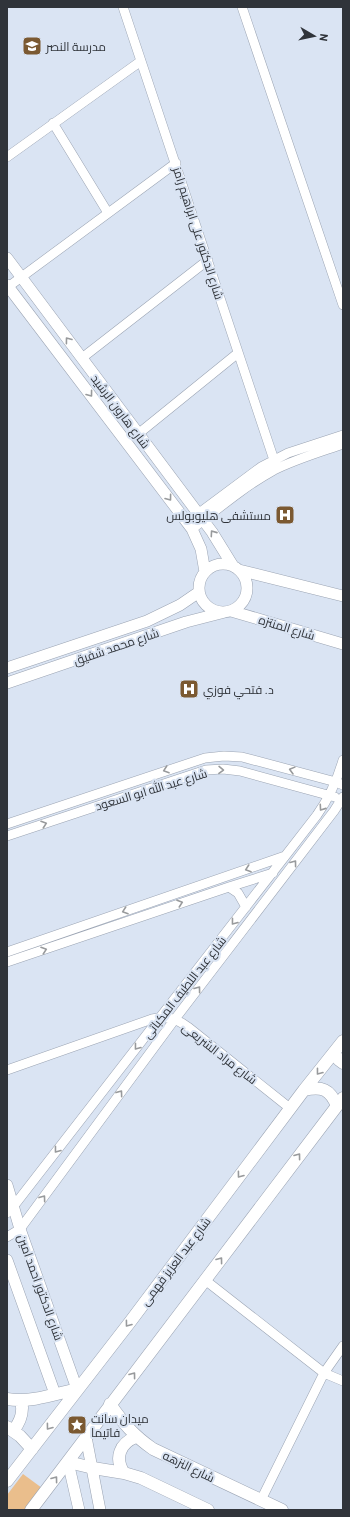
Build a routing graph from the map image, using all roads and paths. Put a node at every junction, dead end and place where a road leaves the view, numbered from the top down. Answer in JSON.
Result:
{"nodes":[{"id":1,"x":123,"y":7,"type":"edge"},
{"id":2,"x":242,"y":7,"type":"edge"},
{"id":3,"x":141,"y":61,"type":"junction"},
{"id":4,"x":53,"y":123,"type":"junction"},
{"id":5,"x":7,"y":157,"type":"edge"},
{"id":6,"x":176,"y":163,"type":"junction"},
{"id":7,"x":108,"y":213,"type":"junction"},
{"id":8,"x":7,"y":258,"type":"edge"},
{"id":9,"x":208,"y":260,"type":"junction"},
{"id":10,"x":21,"y":277,"type":"junction"},
{"id":11,"x":8,"y":286,"type":"edge"},
{"id":12,"x":343,"y":305,"type":"edge"},
{"id":13,"x":238,"y":353,"type":"junction"},
{"id":14,"x":82,"y":358,"type":"junction"},
{"id":15,"x":138,"y":434,"type":"junction"},
{"id":16,"x":343,"y":435,"type":"edge"},
{"id":17,"x":343,"y":444,"type":"edge"},
{"id":18,"x":274,"y":460,"type":"junction"},
{"id":19,"x":201,"y":517,"type":"junction"},
{"id":20,"x":190,"y":525,"type":"junction"},
{"id":21,"x":236,"y":568,"type":"junction"},
{"id":22,"x":205,"y":572,"type":"junction"},
{"id":23,"x":199,"y":592,"type":"junction"},
{"id":24,"x":343,"y":596,"type":"edge"},
{"id":25,"x":228,"y":611,"type":"junction"},
{"id":26,"x":343,"y":644,"type":"edge"},
{"id":27,"x":7,"y":668,"type":"edge"},
{"id":28,"x":7,"y":682,"type":"edge"},
{"id":29,"x":343,"y":760,"type":"edge"},
{"id":30,"x":340,"y":784,"type":"edge"},
{"id":31,"x":330,"y":795,"type":"junction"},
{"id":32,"x":342,"y":799,"type":"edge"},
{"id":33,"x":7,"y":824,"type":"edge"},
{"id":34,"x":7,"y":836,"type":"edge"},
{"id":35,"x":285,"y":856,"type":"junction"},
{"id":36,"x":272,"y":873,"type":"junction"},
{"id":37,"x":281,"y":880,"type":"junction"},
{"id":38,"x":229,"y":887,"type":"junction"},
{"id":39,"x":246,"y":907,"type":"junction"},
{"id":40,"x":7,"y":952,"type":"edge"},
{"id":41,"x":7,"y":962,"type":"edge"},
{"id":42,"x":160,"y":1018,"type":"junction"},
{"id":43,"x":174,"y":1019,"type":"junction"},
{"id":44,"x":343,"y":1041,"type":"edge"},
{"id":45,"x":334,"y":1053,"type":"junction"},
{"id":46,"x":343,"y":1063,"type":"edge"},
{"id":47,"x":7,"y":1070,"type":"edge"},
{"id":48,"x":304,"y":1090,"type":"junction"},
{"id":49,"x":340,"y":1102,"type":"edge"},
{"id":50,"x":291,"y":1108,"type":"junction"},
{"id":51,"x":7,"y":1185,"type":"edge"},
{"id":52,"x":10,"y":1210,"type":"edge"},
{"id":53,"x":20,"y":1230,"type":"junction"},
{"id":54,"x":7,"y":1237,"type":"edge"},
{"id":55,"x":7,"y":1260,"type":"edge"},
{"id":56,"x":205,"y":1280,"type":"junction"},
{"id":57,"x":343,"y":1346,"type":"edge"},
{"id":58,"x":324,"y":1373,"type":"junction"},
{"id":59,"x":343,"y":1382,"type":"edge"},
{"id":60,"x":77,"y":1389,"type":"junction"},
{"id":61,"x":55,"y":1394,"type":"junction"},
{"id":62,"x":7,"y":1399,"type":"edge"},
{"id":63,"x":21,"y":1400,"type":"junction"},
{"id":64,"x":110,"y":1404,"type":"junction"},
{"id":65,"x":10,"y":1429,"type":"edge"},
{"id":66,"x":86,"y":1437,"type":"junction"},
{"id":67,"x":136,"y":1437,"type":"junction"},
{"id":68,"x":32,"y":1449,"type":"junction"},
{"id":69,"x":68,"y":1462,"type":"junction"},
{"id":70,"x":93,"y":1468,"type":"junction"},
{"id":71,"x":124,"y":1473,"type":"junction"},
{"id":72,"x":7,"y":1481,"type":"edge"},
{"id":73,"x":261,"y":1500,"type":"junction"},
{"id":74,"x":31,"y":1510,"type":"edge"},
{"id":75,"x":79,"y":1510,"type":"edge"},
{"id":76,"x":100,"y":1510,"type":"edge"},
{"id":77,"x":208,"y":1510,"type":"edge"},
{"id":78,"x":282,"y":1510,"type":"edge"}],
"edges":[{"from":1,"to":3,"type":"street","name":"شارع الدكتور على ابراهيم رامز"},
{"from":2,"to":12,"type":"street"},
{"from":3,"to":4,"type":"street"},
{"from":3,"to":6,"type":"street","name":"شارع الدكتور على ابراهيم رامز"},
{"from":4,"to":5,"type":"street"},
{"from":4,"to":7,"type":"street"},
{"from":6,"to":7,"type":"street"},
{"from":6,"to":9,"type":"street","name":"شارع الدكتور على ابراهيم رامز"},
{"from":7,"to":10,"type":"street"},
{"from":8,"to":10,"type":"street","name":"شارع هارون الرشيد"},
{"from":9,"to":13,"type":"street","name":"شارع الدكتور على ابراهيم رامز"},
{"from":9,"to":14,"type":"street"},
{"from":10,"to":11,"type":"street"},
{"from":14,"to":10,"type":"street","name":"شارع هارون الرشيد","one_way":true},
{"from":11,"to":20,"type":"street","name":"شارع هارون الرشيد","one_way":true},
{"from":13,"to":15,"type":"street"},
{"from":13,"to":18,"type":"street","name":"شارع الدكتور على ابراهيم رامز"},
{"from":14,"to":15,"type":"street","name":"شارع هارون الرشيد"},
{"from":15,"to":19,"type":"street","name":"شارع هارون الرشيد"},
{"from":16,"to":18,"type":"street"},
{"from":17,"to":19,"type":"street"},
{"from":18,"to":19,"type":"street"},
{"from":19,"to":20,"type":"street"},
{"from":21,"to":19,"type":"street","name":"شارع هارون الرشيد","one_way":true},
{"from":20,"to":22,"type":"street","name":"شارع هارون الرشيد"},
{"from":21,"to":22,"type":"street"},
{"from":21,"to":24,"type":"street"},
{"from":21,"to":25,"type":"street"},
{"from":22,"to":23,"type":"street"},
{"from":23,"to":25,"type":"street"},
{"from":23,"to":27,"type":"street","name":"شارع محمد شفيق"},
{"from":25,"to":26,"type":"street","name":"شارع المنتزه"},
{"from":25,"to":28,"type":"street","name":"شارع محمد شفيق"},
{"from":29,"to":30,"type":"street","name":"شارع عبد اللطيف المكباتى"},
{"from":30,"to":31,"type":"street","name":"شارع عبد اللطيف المكباتى"},
{"from":30,"to":33,"type":"street","name":"شارع عبد الله ابو السعود","one_way":true},
{"from":31,"to":32,"type":"street","name":"شارع عبد الله ابو السعود"},
{"from":34,"to":31,"type":"street","name":"شارع عبد الله ابو السعود","one_way":true},
{"from":31,"to":35,"type":"street","name":"شارع عبد اللطيف المكباتى","one_way":true},
{"from":37,"to":32,"type":"street","name":"شارع عبد اللطيف المكباتى","one_way":true},
{"from":35,"to":36,"type":"street","name":"شارع عبد اللطيف المكباتى"},
{"from":35,"to":40,"type":"street","one_way":true},
{"from":36,"to":37,"type":"street"},
{"from":36,"to":38,"type":"street"},
{"from":36,"to":39,"type":"street","name":"شارع عبد اللطيف المكباتى"},
{"from":43,"to":37,"type":"street","name":"شارع عبد اللطيف المكباتى","one_way":true},
{"from":38,"to":39,"type":"street"},
{"from":41,"to":38,"type":"street","one_way":true},
{"from":39,"to":42,"type":"street","name":"شارع عبد اللطيف المكباتى","one_way":true},
{"from":42,"to":43,"type":"street","name":"شارع مراد الشريعى"},
{"from":42,"to":47,"type":"street","name":"شارع مراد الشريعى"},
{"from":42,"to":52,"type":"street","name":"شارع عبد اللطيف المكباتى","one_way":true},
{"from":43,"to":50,"type":"street","name":"شارع مراد الشريعى"},
{"from":53,"to":43,"type":"street","name":"شارع عبد اللطيف المكباتى","one_way":true},
{"from":44,"to":45,"type":"main road","name":"شارع عبد العزيز فهمى"},
{"from":45,"to":46,"type":"main road"},
{"from":45,"to":48,"type":"main road","name":"شارع عبد العزيز فهمى","one_way":true},
{"from":48,"to":49,"type":"main road"},
{"from":48,"to":50,"type":"main road","name":"شارع عبد العزيز فهمى"},
{"from":56,"to":49,"type":"main road","one_way":true},
{"from":50,"to":60,"type":"main road","name":"شارع عبد العزيز فهمى","one_way":true},
{"from":51,"to":52,"type":"street","name":"شارع الدكتور احمد امين"},
{"from":52,"to":53,"type":"street","name":"شارع الدكتور احمد امين"},
{"from":53,"to":54,"type":"street"},
{"from":53,"to":60,"type":"street","name":"شارع الدكتور احمد امين"},
{"from":55,"to":61,"type":"street","name":"شارع الدكتور احمد امين"},
{"from":56,"to":58,"type":"street"},
{"from":64,"to":56,"type":"main road","one_way":true},
{"from":57,"to":58,"type":"street"},
{"from":58,"to":59,"type":"street"},
{"from":58,"to":73,"type":"street"},
{"from":60,"to":61,"type":"main road"},
{"from":60,"to":68,"type":"main road","name":"شارع عبد العزيز فهمى","one_way":true},
{"from":61,"to":63,"type":"main road"},
{"from":62,"to":63,"type":"main road"},
{"from":63,"to":65,"type":"main road"},
{"from":64,"to":66,"type":"main road"},
{"from":64,"to":67,"type":"main road","name":"شارع النزهه"},
{"from":65,"to":68,"type":"main road"},
{"from":66,"to":69,"type":"main road"},
{"from":66,"to":70,"type":"street"},
{"from":67,"to":71,"type":"main road"},
{"from":67,"to":73,"type":"main road","name":"شارع النزهه"},
{"from":68,"to":72,"type":"main road","name":"شارع عبد العزيز فهمى"},
{"from":69,"to":70,"type":"main road"},
{"from":74,"to":69,"type":"main road","one_way":true},
{"from":69,"to":75,"type":"street"},
{"from":70,"to":71,"type":"main road"},
{"from":70,"to":76,"type":"street"},
{"from":71,"to":77,"type":"main road"},
{"from":73,"to":78,"type":"main road","name":"شارع النزهه"}]}
